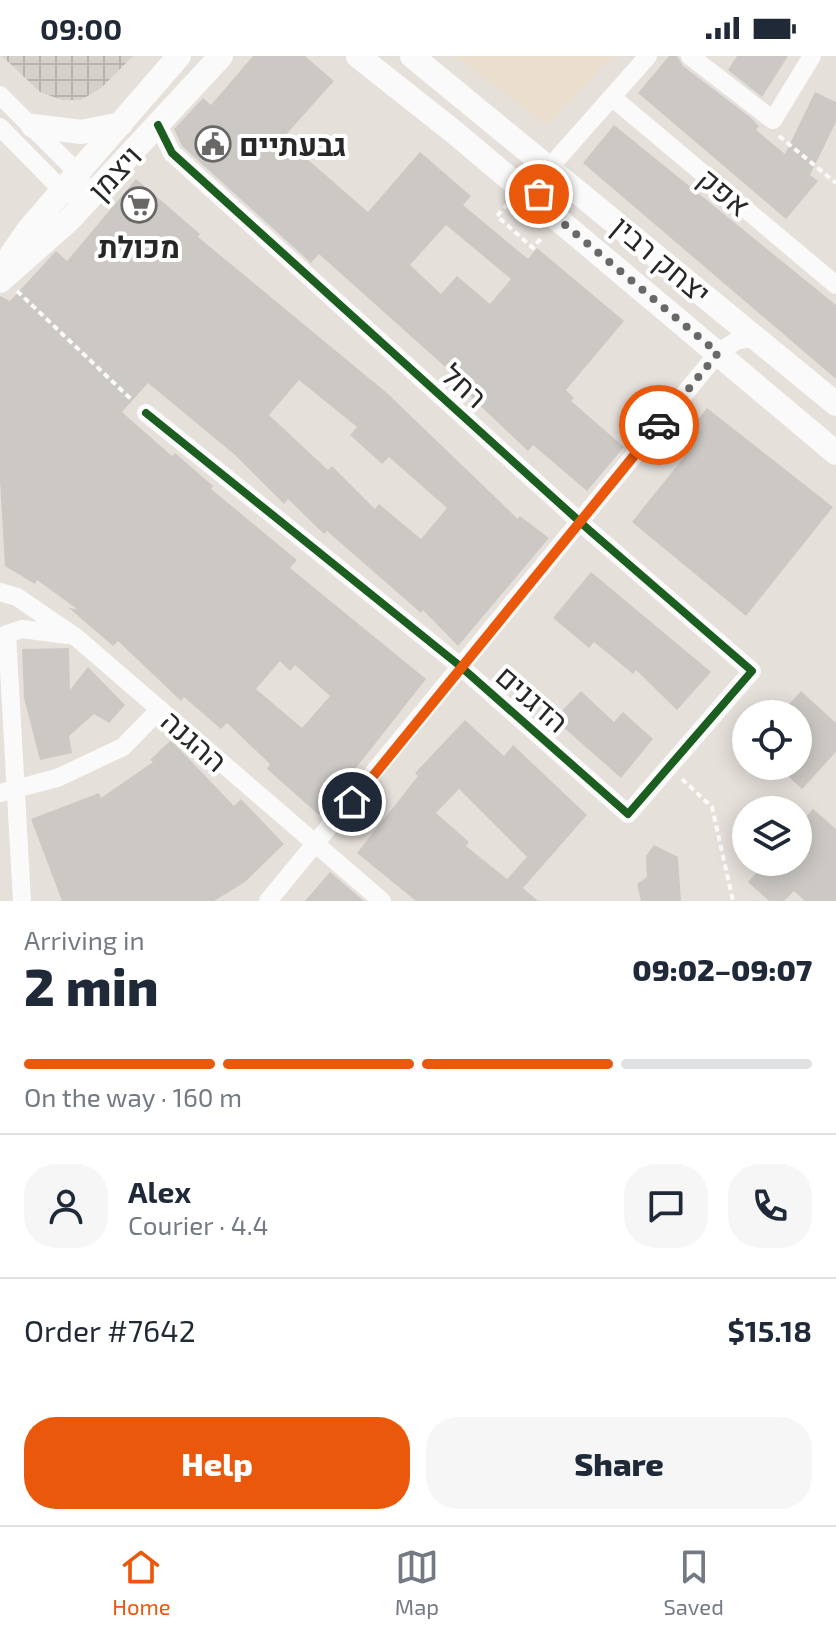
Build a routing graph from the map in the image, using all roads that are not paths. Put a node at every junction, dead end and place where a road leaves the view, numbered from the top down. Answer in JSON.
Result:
{"nodes":[{"id":1,"x":179,"y":56,"type":"edge"},
{"id":2,"x":221,"y":56,"type":"edge"},
{"id":3,"x":358,"y":56,"type":"edge"},
{"id":4,"x":412,"y":56,"type":"edge"},
{"id":5,"x":648,"y":56,"type":"edge"},
{"id":6,"x":690,"y":56,"type":"edge"},
{"id":7,"x":812,"y":56,"type":"edge"},
{"id":8,"x":0,"y":95,"type":"edge"},
{"id":9,"x":613,"y":98,"type":"junction"},
{"id":10,"x":121,"y":124,"type":"junction"},
{"id":11,"x":158,"y":125,"type":"junction"},
{"id":12,"x":33,"y":126,"type":"junction"},
{"id":13,"x":0,"y":127,"type":"edge"},
{"id":14,"x":550,"y":167,"type":"junction"},
{"id":15,"x":71,"y":182,"type":"junction"},
{"id":16,"x":88,"y":200,"type":"junction"},
{"id":17,"x":539,"y":203,"type":"junction"},
{"id":18,"x":1,"y":277,"type":"edge"},
{"id":19,"x":836,"y":285,"type":"edge"},
{"id":20,"x":756,"y":337,"type":"junction"},
{"id":21,"x":718,"y":353,"type":"junction"},
{"id":22,"x":836,"y":404,"type":"edge"},
{"id":23,"x":146,"y":413,"type":"road end"},
{"id":24,"x":836,"y":453,"type":"edge"},
{"id":25,"x":580,"y":522,"type":"junction"},
{"id":26,"x":0,"y":592,"type":"edge"},
{"id":27,"x":77,"y":638,"type":"junction"},
{"id":28,"x":460,"y":666,"type":"junction"},
{"id":29,"x":752,"y":671,"type":"joint"},
{"id":30,"x":160,"y":709,"type":"junction"},
{"id":31,"x":9,"y":792,"type":"edge"},
{"id":32,"x":316,"y":847,"type":"junction"},
{"id":33,"x":22,"y":901,"type":"edge"},
{"id":34,"x":268,"y":901,"type":"edge"},
{"id":35,"x":382,"y":901,"type":"edge"}],
"edges":[{"from":1,"to":10,"type":"main road","name":"ויצמן"},
{"from":2,"to":11,"type":"main road","name":"ויצמן"},
{"from":3,"to":17,"type":"main road","name":"יצחק רבין"},
{"from":4,"to":14,"type":"main road","name":"יצחק רבין"},
{"from":5,"to":9,"type":"street"},
{"from":6,"to":7,"type":"street"},
{"from":8,"to":12,"type":"street"},
{"from":9,"to":14,"type":"street"},
{"from":9,"to":19,"type":"street","name":"אפק"},
{"from":10,"to":12,"type":"main road"},
{"from":10,"to":15,"type":"main road","name":"ויצמן"},
{"from":11,"to":16,"type":"main road","name":"ויצמן"},
{"from":11,"to":25,"type":"street","name":"רחל"},
{"from":12,"to":15,"type":"street"},
{"from":13,"to":15,"type":"street"},
{"from":14,"to":17,"type":"street"},
{"from":14,"to":20,"type":"main road","name":"יצחק רבין"},
{"from":15,"to":16,"type":"street"},
{"from":15,"to":18,"type":"main road","name":"ויצמן"},
{"from":16,"to":18,"type":"main road","name":"ויצמן"},
{"from":17,"to":21,"type":"main road","name":"יצחק רבין"},
{"from":20,"to":21,"type":"street"},
{"from":20,"to":22,"type":"main road","name":"יצחק רבין"},
{"from":21,"to":24,"type":"main road","name":"יצחק רבין"},
{"from":21,"to":25,"type":"street"},
{"from":23,"to":28,"type":"street","name":"הדגנים"},
{"from":25,"to":28,"type":"street"},
{"from":25,"to":29,"type":"street","name":"רחל"},
{"from":26,"to":27,"type":"street","name":"ההגנה"},
{"from":27,"to":30,"type":"street","name":"ההגנה"},
{"from":27,"to":31,"type":"street"},
{"from":28,"to":29,"type":"street","name":"הדגנים"},
{"from":28,"to":32,"type":"street"},
{"from":30,"to":31,"type":"street"},
{"from":30,"to":32,"type":"street","name":"ההגנה"},
{"from":31,"to":33,"type":"street"},
{"from":32,"to":34,"type":"street"},
{"from":32,"to":35,"type":"street","name":"ההגנה"}]}
